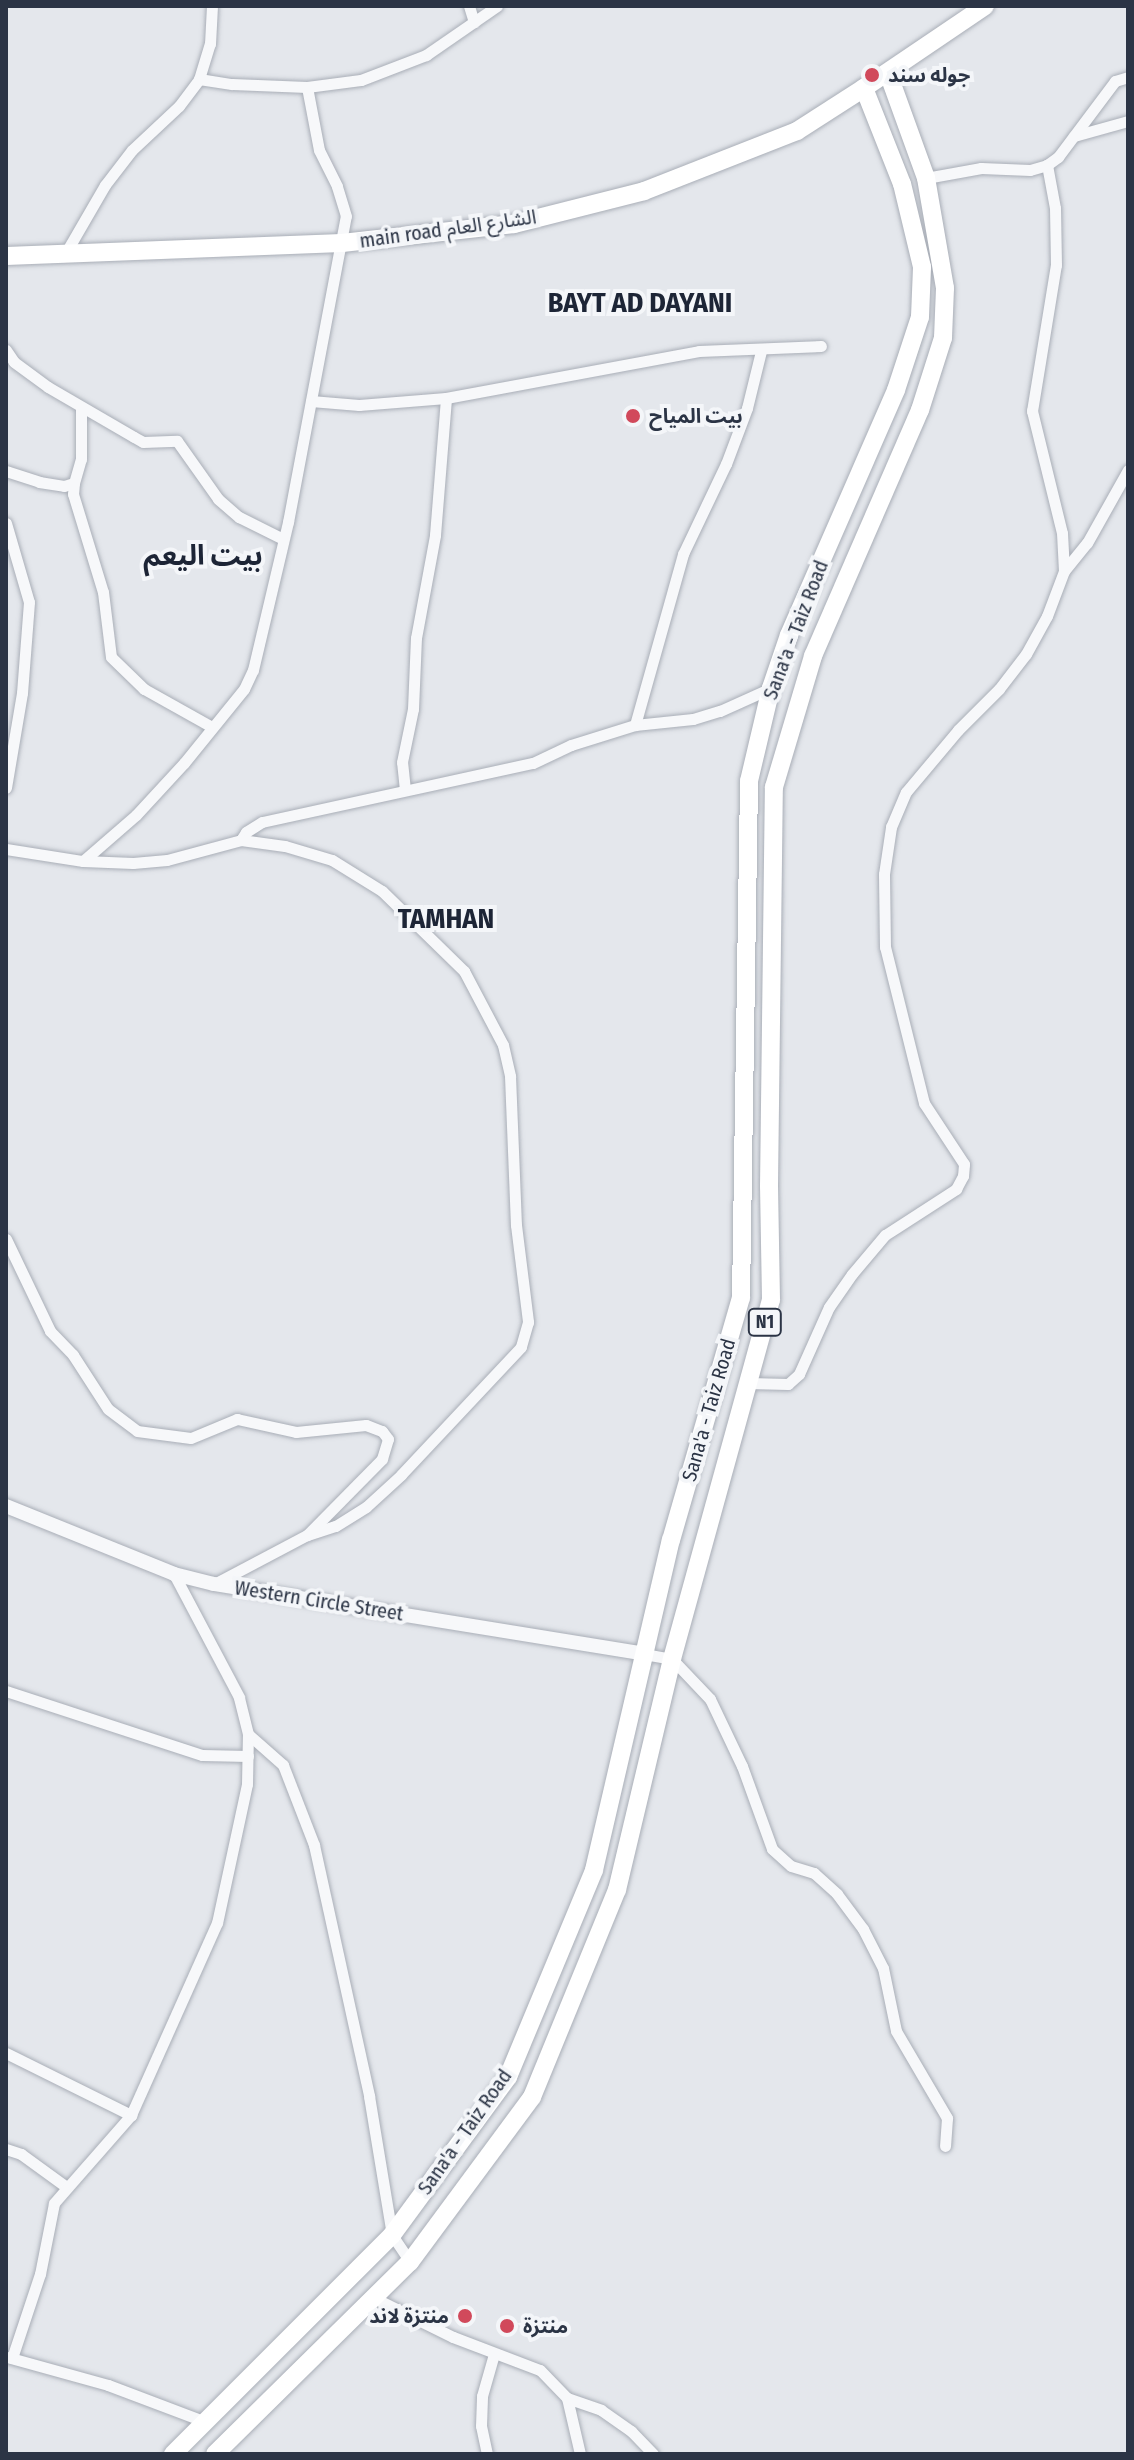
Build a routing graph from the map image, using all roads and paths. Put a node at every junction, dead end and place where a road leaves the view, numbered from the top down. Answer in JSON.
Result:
{"nodes":[{"id":1,"x":212,"y":6,"type":"edge"},
{"id":2,"x":469,"y":6,"type":"edge"},
{"id":3,"x":497,"y":6,"type":"edge"},
{"id":4,"x":985,"y":6,"type":"edge"},
{"id":5,"x":474,"y":22,"type":"junction"},
{"id":6,"x":888,"y":73,"type":"junction"},
{"id":7,"x":1128,"y":77,"type":"edge"},
{"id":8,"x":199,"y":79,"type":"junction"},
{"id":9,"x":307,"y":87,"type":"junction"},
{"id":10,"x":864,"y":88,"type":"junction"},
{"id":11,"x":1128,"y":121,"type":"edge"},
{"id":12,"x":1074,"y":136,"type":"junction"},
{"id":13,"x":1047,"y":165,"type":"junction"},
{"id":14,"x":926,"y":178,"type":"junction"},
{"id":15,"x":342,"y":243,"type":"junction"},
{"id":16,"x":65,"y":254,"type":"junction"},
{"id":17,"x":6,"y":256,"type":"edge"},
{"id":18,"x":821,"y":346,"type":"dead end"},
{"id":19,"x":6,"y":350,"type":"edge"},
{"id":20,"x":761,"y":351,"type":"junction"},
{"id":21,"x":446,"y":398,"type":"junction"},
{"id":22,"x":311,"y":401,"type":"junction"},
{"id":23,"x":81,"y":408,"type":"junction"},
{"id":24,"x":1128,"y":470,"type":"edge"},
{"id":25,"x":6,"y":471,"type":"edge"},
{"id":26,"x":74,"y":483,"type":"junction"},
{"id":27,"x":6,"y":523,"type":"edge"},
{"id":28,"x":283,"y":539,"type":"junction"},
{"id":29,"x":1064,"y":571,"type":"junction"},
{"id":30,"x":771,"y":688,"type":"junction"},
{"id":31,"x":798,"y":698,"type":"junction"},
{"id":32,"x":635,"y":725,"type":"junction"},
{"id":33,"x":212,"y":727,"type":"junction"},
{"id":34,"x":6,"y":788,"type":"edge"},
{"id":35,"x":405,"y":790,"type":"junction"},
{"id":36,"x":241,"y":840,"type":"junction"},
{"id":37,"x":6,"y":849,"type":"edge"},
{"id":38,"x":83,"y":861,"type":"junction"},
{"id":39,"x":6,"y":1239,"type":"edge"},
{"id":40,"x":748,"y":1383,"type":"junction"},
{"id":41,"x":6,"y":1506,"type":"edge"},
{"id":42,"x":307,"y":1535,"type":"junction"},
{"id":43,"x":174,"y":1574,"type":"junction"},
{"id":44,"x":214,"y":1584,"type":"junction"},
{"id":45,"x":644,"y":1654,"type":"junction"},
{"id":46,"x":672,"y":1659,"type":"junction"},
{"id":47,"x":6,"y":1691,"type":"edge"},
{"id":48,"x":248,"y":1734,"type":"junction"},
{"id":49,"x":248,"y":1756,"type":"junction"},
{"id":50,"x":6,"y":2053,"type":"edge"},
{"id":51,"x":131,"y":2115,"type":"junction"},
{"id":52,"x":945,"y":2146,"type":"dead end"},
{"id":53,"x":6,"y":2149,"type":"edge"},
{"id":54,"x":65,"y":2186,"type":"junction"},
{"id":55,"x":392,"y":2235,"type":"junction"},
{"id":56,"x":410,"y":2262,"type":"junction"},
{"id":57,"x":374,"y":2298,"type":"junction"},
{"id":58,"x":494,"y":2354,"type":"junction"},
{"id":59,"x":9,"y":2358,"type":"edge"},
{"id":60,"x":567,"y":2398,"type":"junction"},
{"id":61,"x":206,"y":2422,"type":"junction"},
{"id":62,"x":220,"y":2449,"type":"edge"},
{"id":63,"x":173,"y":2454,"type":"edge"},
{"id":64,"x":487,"y":2454,"type":"edge"},
{"id":65,"x":580,"y":2454,"type":"edge"},
{"id":66,"x":653,"y":2454,"type":"edge"}],
"edges":[{"from":1,"to":8,"type":"street"},
{"from":2,"to":5,"type":"street"},
{"from":3,"to":5,"type":"street"},
{"from":4,"to":6,"type":"main road"},
{"from":5,"to":9,"type":"street"},
{"from":6,"to":10,"type":"main road"},
{"from":6,"to":14,"type":"main road","name":"Sana'a - Taiz Road","number":"N1"},
{"from":7,"to":12,"type":"street"},
{"from":8,"to":9,"type":"street"},
{"from":8,"to":16,"type":"street"},
{"from":9,"to":15,"type":"street"},
{"from":10,"to":15,"type":"main road","name":"main road الشارع العام"},
{"from":10,"to":30,"type":"main road","name":"Sana'a - Taiz Road","number":"N1"},
{"from":11,"to":12,"type":"street"},
{"from":12,"to":13,"type":"street"},
{"from":13,"to":14,"type":"street"},
{"from":13,"to":29,"type":"street"},
{"from":14,"to":31,"type":"main road","name":"Sana'a - Taiz Road","number":"N1"},
{"from":15,"to":16,"type":"main road","name":"main road الشارع العام"},
{"from":15,"to":22,"type":"street"},
{"from":16,"to":17,"type":"main road","name":"main road الشارع العام"},
{"from":18,"to":20,"type":"street"},
{"from":19,"to":23,"type":"street"},
{"from":20,"to":21,"type":"street"},
{"from":20,"to":32,"type":"street"},
{"from":21,"to":22,"type":"street"},
{"from":21,"to":35,"type":"street"},
{"from":22,"to":28,"type":"street"},
{"from":23,"to":26,"type":"street"},
{"from":23,"to":28,"type":"street"},
{"from":24,"to":29,"type":"street"},
{"from":25,"to":26,"type":"street"},
{"from":26,"to":33,"type":"street"},
{"from":27,"to":34,"type":"street"},
{"from":28,"to":33,"type":"street"},
{"from":29,"to":40,"type":"street"},
{"from":30,"to":31,"type":"main road"},
{"from":30,"to":32,"type":"street"},
{"from":30,"to":45,"type":"main road","name":"Sana'a - Taiz Road","number":"N1"},
{"from":31,"to":40,"type":"main road","name":"Sana'a - Taiz Road","number":"N1"},
{"from":32,"to":35,"type":"street"},
{"from":33,"to":38,"type":"street"},
{"from":35,"to":36,"type":"street"},
{"from":36,"to":38,"type":"street"},
{"from":36,"to":42,"type":"street"},
{"from":37,"to":38,"type":"street"},
{"from":39,"to":42,"type":"street"},
{"from":40,"to":46,"type":"main road","name":"Sana'a - Taiz Road","number":"N1"},
{"from":41,"to":43,"type":"street","name":"Western Circle Street"},
{"from":42,"to":44,"type":"street"},
{"from":43,"to":44,"type":"street","name":"Western Circle Street"},
{"from":43,"to":48,"type":"street"},
{"from":44,"to":45,"type":"street","name":"Western Circle Street"},
{"from":45,"to":46,"type":"street"},
{"from":45,"to":55,"type":"main road","name":"Sana'a - Taiz Road","number":"N1"},
{"from":46,"to":52,"type":"street"},
{"from":46,"to":56,"type":"main road","name":"Sana'a - Taiz Road","number":"N1"},
{"from":47,"to":49,"type":"street"},
{"from":48,"to":49,"type":"street"},
{"from":48,"to":55,"type":"street"},
{"from":49,"to":51,"type":"street"},
{"from":50,"to":51,"type":"street"},
{"from":51,"to":54,"type":"street"},
{"from":53,"to":54,"type":"street"},
{"from":54,"to":59,"type":"street"},
{"from":55,"to":56,"type":"street"},
{"from":55,"to":61,"type":"main road","name":"Sana'a - Taiz Road","number":"N1"},
{"from":56,"to":57,"type":"main road","name":"Sana'a - Taiz Road","number":"N1"},
{"from":57,"to":58,"type":"street"},
{"from":57,"to":62,"type":"main road","name":"Sana'a - Taiz Road","number":"N1"},
{"from":58,"to":60,"type":"street"},
{"from":58,"to":64,"type":"street"},
{"from":59,"to":61,"type":"street"},
{"from":60,"to":65,"type":"street"},
{"from":60,"to":66,"type":"street"},
{"from":61,"to":62,"type":"main road"},
{"from":61,"to":63,"type":"main road","name":"Sana'a - Taiz Road","number":"N1"}]}
